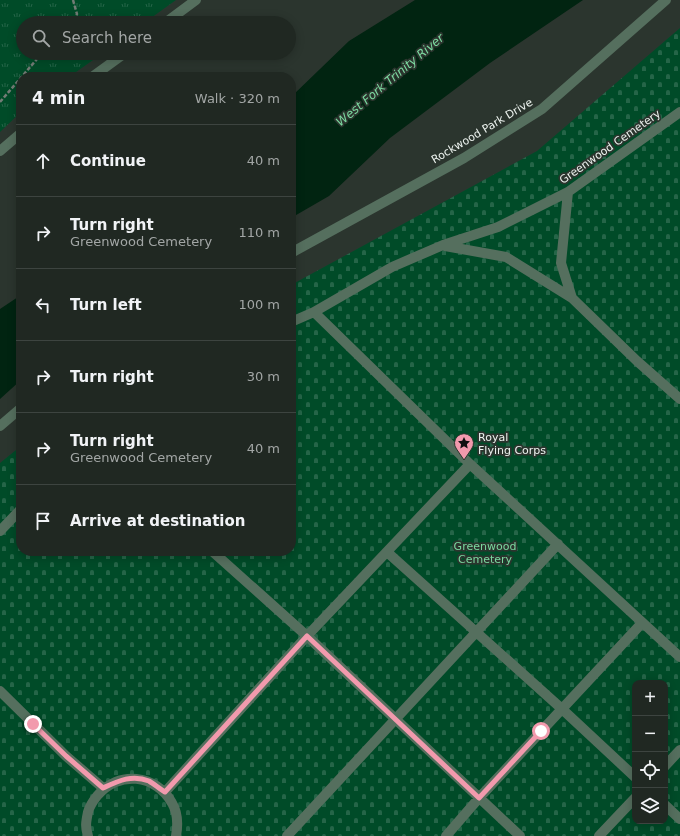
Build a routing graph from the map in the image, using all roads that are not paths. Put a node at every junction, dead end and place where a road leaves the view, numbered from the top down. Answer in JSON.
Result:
{"nodes":[{"id":1,"x":196,"y":0,"type":"edge"},
{"id":2,"x":666,"y":0,"type":"edge"},
{"id":3,"x":174,"y":16,"type":"edge"},
{"id":4,"x":115,"y":60,"type":"edge"},
{"id":5,"x":99,"y":72,"type":"edge"},
{"id":6,"x":680,"y":112,"type":"edge"},
{"id":7,"x":16,"y":137,"type":"edge"},
{"id":8,"x":0,"y":151,"type":"edge"},
{"id":9,"x":568,"y":192,"type":"junction"},
{"id":10,"x":443,"y":245,"type":"junction"},
{"id":11,"x":296,"y":250,"type":"edge"},
{"id":12,"x":572,"y":298,"type":"junction"},
{"id":13,"x":314,"y":312,"type":"junction"},
{"id":14,"x":296,"y":320,"type":"edge"},
{"id":15,"x":680,"y":400,"type":"edge"},
{"id":16,"x":16,"y":412,"type":"edge"},
{"id":17,"x":0,"y":426,"type":"edge"},
{"id":18,"x":470,"y":464,"type":"junction"},
{"id":19,"x":16,"y":514,"type":"edge"},
{"id":20,"x":0,"y":531,"type":"edge"},
{"id":21,"x":558,"y":544,"type":"junction"},
{"id":22,"x":386,"y":552,"type":"junction"},
{"id":23,"x":218,"y":556,"type":"edge"},
{"id":24,"x":642,"y":623,"type":"junction"},
{"id":25,"x":476,"y":632,"type":"junction"},
{"id":26,"x":307,"y":636,"type":"junction"},
{"id":27,"x":680,"y":657,"type":"edge"},
{"id":28,"x":0,"y":691,"type":"edge"},
{"id":29,"x":562,"y":709,"type":"junction"},
{"id":30,"x":395,"y":719,"type":"junction"},
{"id":31,"x":680,"y":750,"type":"edge"},
{"id":32,"x":668,"y":763,"type":"edge"},
{"id":33,"x":632,"y":774,"type":"edge"},
{"id":34,"x":103,"y":788,"type":"junction"},
{"id":35,"x":165,"y":792,"type":"junction"},
{"id":36,"x":479,"y":798,"type":"junction"},
{"id":37,"x":632,"y":801,"type":"edge"},
{"id":38,"x":668,"y":808,"type":"edge"},
{"id":39,"x":680,"y":819,"type":"edge"},
{"id":40,"x":88,"y":836,"type":"edge"},
{"id":41,"x":176,"y":836,"type":"edge"},
{"id":42,"x":287,"y":836,"type":"edge"},
{"id":43,"x":446,"y":836,"type":"edge"},
{"id":44,"x":520,"y":836,"type":"edge"},
{"id":45,"x":599,"y":836,"type":"edge"}],
"edges":[{"from":1,"to":3,"type":"street"},
{"from":2,"to":11,"type":"street","name":"Rockwood Park Drive"},
{"from":4,"to":5,"type":"street"},
{"from":6,"to":9,"type":"street","name":"Greenwood Cemetery"},
{"from":7,"to":8,"type":"street"},
{"from":9,"to":10,"type":"street","name":"Greenwood Cemetery"},
{"from":9,"to":12,"type":"street"},
{"from":10,"to":12,"type":"street"},
{"from":10,"to":13,"type":"street","name":"Greenwood Cemetery"},
{"from":12,"to":15,"type":"street"},
{"from":13,"to":14,"type":"street","name":"Greenwood Cemetery"},
{"from":13,"to":18,"type":"street"},
{"from":16,"to":17,"type":"street"},
{"from":18,"to":21,"type":"street"},
{"from":18,"to":22,"type":"street"},
{"from":19,"to":20,"type":"street"},
{"from":21,"to":24,"type":"street"},
{"from":21,"to":25,"type":"street"},
{"from":22,"to":25,"type":"street"},
{"from":22,"to":26,"type":"street"},
{"from":23,"to":26,"type":"street"},
{"from":24,"to":27,"type":"street"},
{"from":24,"to":29,"type":"street"},
{"from":25,"to":29,"type":"street"},
{"from":25,"to":30,"type":"street"},
{"from":26,"to":30,"type":"street"},
{"from":26,"to":35,"type":"street"},
{"from":28,"to":34,"type":"street"},
{"from":29,"to":33,"type":"street"},
{"from":29,"to":36,"type":"street"},
{"from":30,"to":36,"type":"street"},
{"from":30,"to":42,"type":"street"},
{"from":31,"to":32,"type":"street"},
{"from":34,"to":35,"type":"street"},
{"from":34,"to":40,"type":"street"},
{"from":35,"to":41,"type":"street"},
{"from":36,"to":43,"type":"street"},
{"from":36,"to":44,"type":"street"},
{"from":37,"to":45,"type":"street"},
{"from":38,"to":39,"type":"street"}]}
